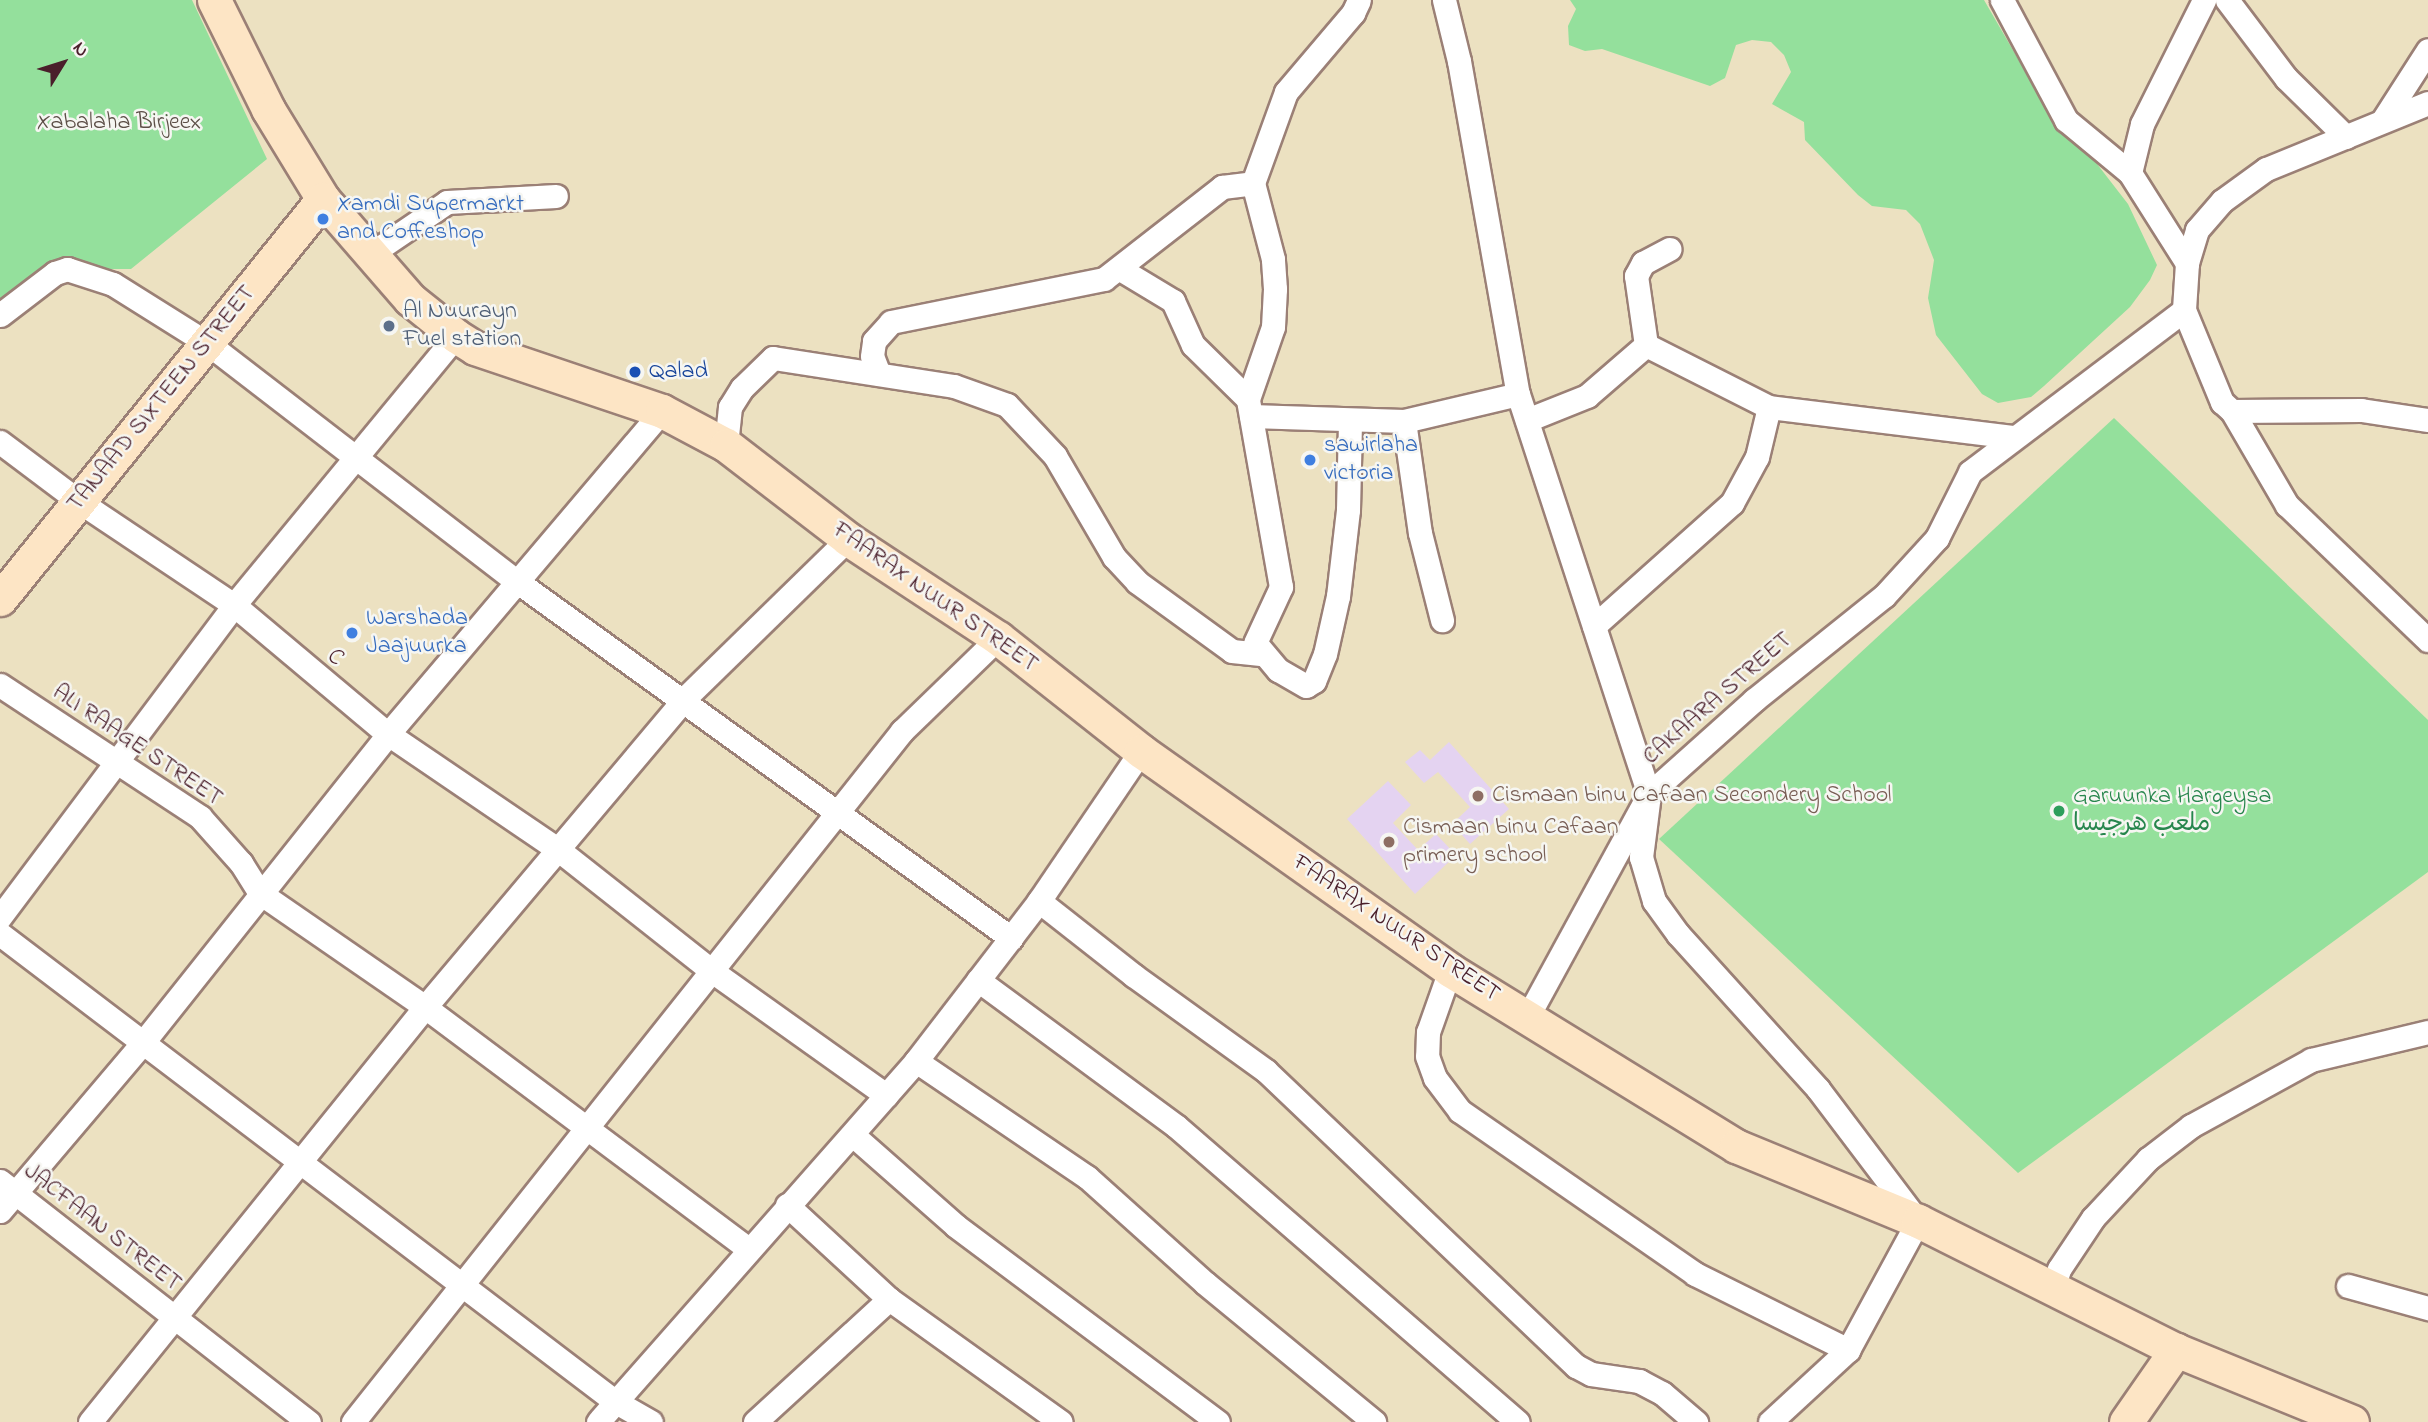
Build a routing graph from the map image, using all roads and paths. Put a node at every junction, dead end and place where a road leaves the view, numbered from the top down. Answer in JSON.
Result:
{"nodes":[{"id":1,"x":214,"y":0,"type":"edge"},
{"id":2,"x":1359,"y":0,"type":"edge"},
{"id":3,"x":1444,"y":0,"type":"edge"},
{"id":4,"x":2204,"y":0,"type":"edge"},
{"id":5,"x":2227,"y":0,"type":"edge"},
{"id":6,"x":2012,"y":4,"type":"edge"},
{"id":7,"x":2428,"y":50,"type":"edge"},
{"id":8,"x":2428,"y":103,"type":"edge"},
{"id":9,"x":2383,"y":120,"type":"junction"},
{"id":10,"x":2346,"y":137,"type":"junction"},
{"id":11,"x":2130,"y":173,"type":"junction"},
{"id":12,"x":1253,"y":183,"type":"junction"},
{"id":13,"x":556,"y":196,"type":"dead end"},
{"id":14,"x":323,"y":199,"type":"junction"},
{"id":15,"x":1670,"y":249,"type":"dead end"},
{"id":16,"x":369,"y":255,"type":"junction"},
{"id":17,"x":2187,"y":263,"type":"junction"},
{"id":18,"x":1119,"y":269,"type":"junction"},
{"id":19,"x":2184,"y":310,"type":"junction"},
{"id":20,"x":0,"y":315,"type":"edge"},
{"id":21,"x":456,"y":336,"type":"junction"},
{"id":22,"x":207,"y":344,"type":"junction"},
{"id":23,"x":1646,"y":345,"type":"junction"},
{"id":24,"x":879,"y":374,"type":"junction"},
{"id":25,"x":1518,"y":394,"type":"junction"},
{"id":26,"x":1769,"y":407,"type":"junction"},
{"id":27,"x":1250,"y":408,"type":"junction"},
{"id":28,"x":662,"y":411,"type":"junction"},
{"id":29,"x":2232,"y":411,"type":"junction"},
{"id":30,"x":1527,"y":420,"type":"junction"},
{"id":31,"x":2428,"y":420,"type":"edge"},
{"id":32,"x":1404,"y":421,"type":"junction"},
{"id":33,"x":1350,"y":422,"type":"junction"},
{"id":34,"x":2013,"y":437,"type":"junction"},
{"id":35,"x":0,"y":442,"type":"edge"},
{"id":36,"x":726,"y":445,"type":"junction"},
{"id":37,"x":356,"y":457,"type":"junction"},
{"id":38,"x":80,"y":502,"type":"junction"},
{"id":39,"x":848,"y":539,"type":"junction"},
{"id":40,"x":516,"y":580,"type":"junction"},
{"id":41,"x":0,"y":599,"type":"edge"},
{"id":42,"x":234,"y":605,"type":"junction"},
{"id":43,"x":1443,"y":620,"type":"dead end"},
{"id":44,"x":1594,"y":626,"type":"junction"},
{"id":45,"x":998,"y":638,"type":"junction"},
{"id":46,"x":2428,"y":640,"type":"edge"},
{"id":47,"x":1263,"y":654,"type":"junction"},
{"id":48,"x":0,"y":685,"type":"edge"},
{"id":49,"x":684,"y":699,"type":"junction"},
{"id":50,"x":388,"y":734,"type":"junction"},
{"id":51,"x":1141,"y":751,"type":"junction"},
{"id":52,"x":113,"y":761,"type":"junction"},
{"id":53,"x":1649,"y":794,"type":"junction"},
{"id":54,"x":837,"y":815,"type":"junction"},
{"id":55,"x":560,"y":851,"type":"junction"},
{"id":56,"x":260,"y":893,"type":"junction"},
{"id":57,"x":1039,"y":901,"type":"junction"},
{"id":58,"x":0,"y":917,"type":"edge"},
{"id":59,"x":0,"y":934,"type":"edge"},
{"id":60,"x":1011,"y":938,"type":"junction"},
{"id":61,"x":1450,"y":970,"type":"junction"},
{"id":62,"x":712,"y":971,"type":"junction"},
{"id":63,"x":978,"y":980,"type":"junction"},
{"id":64,"x":425,"y":1007,"type":"junction"},
{"id":65,"x":1528,"y":1016,"type":"junction"},
{"id":66,"x":2428,"y":1032,"type":"edge"},
{"id":67,"x":141,"y":1045,"type":"junction"},
{"id":68,"x":916,"y":1061,"type":"junction"},
{"id":69,"x":886,"y":1095,"type":"junction"},
{"id":70,"x":585,"y":1129,"type":"junction"},
{"id":71,"x":854,"y":1136,"type":"junction"},
{"id":72,"x":301,"y":1160,"type":"junction"},
{"id":73,"x":7,"y":1187,"type":"edge"},
{"id":74,"x":788,"y":1205,"type":"junction"},
{"id":75,"x":0,"y":1211,"type":"edge"},
{"id":76,"x":1918,"y":1221,"type":"junction"},
{"id":77,"x":748,"y":1249,"type":"junction"},
{"id":78,"x":459,"y":1284,"type":"junction"},
{"id":79,"x":2348,"y":1286,"type":"dead end"},
{"id":80,"x":2053,"y":1289,"type":"junction"},
{"id":81,"x":889,"y":1299,"type":"junction"},
{"id":82,"x":2428,"y":1308,"type":"edge"},
{"id":83,"x":172,"y":1316,"type":"junction"},
{"id":84,"x":1849,"y":1350,"type":"junction"},
{"id":85,"x":2176,"y":1350,"type":"junction"},
{"id":86,"x":616,"y":1402,"type":"junction"},
{"id":87,"x":90,"y":1422,"type":"edge"},
{"id":88,"x":309,"y":1422,"type":"edge"},
{"id":89,"x":353,"y":1422,"type":"edge"},
{"id":90,"x":598,"y":1422,"type":"edge"},
{"id":91,"x":652,"y":1422,"type":"edge"},
{"id":92,"x":755,"y":1422,"type":"edge"},
{"id":93,"x":1061,"y":1422,"type":"edge"},
{"id":94,"x":1218,"y":1422,"type":"edge"},
{"id":95,"x":1374,"y":1422,"type":"edge"},
{"id":96,"x":1518,"y":1422,"type":"edge"},
{"id":97,"x":1696,"y":1422,"type":"edge"},
{"id":98,"x":1770,"y":1422,"type":"edge"},
{"id":99,"x":2126,"y":1422,"type":"edge"},
{"id":100,"x":2352,"y":1422,"type":"edge"}],
"edges":[{"from":1,"to":14,"type":"main road","name":"FAARAX NUUR STREET"},
{"from":2,"to":12,"type":"street"},
{"from":3,"to":25,"type":"street"},
{"from":4,"to":11,"type":"street"},
{"from":5,"to":10,"type":"street"},
{"from":6,"to":11,"type":"street"},
{"from":7,"to":9,"type":"street"},
{"from":8,"to":9,"type":"street"},
{"from":9,"to":10,"type":"street"},
{"from":10,"to":17,"type":"street"},
{"from":11,"to":17,"type":"street"},
{"from":12,"to":18,"type":"street"},
{"from":12,"to":27,"type":"street"},
{"from":13,"to":16,"type":"street"},
{"from":14,"to":16,"type":"main road","name":"FAARAX NUUR STREET"},
{"from":14,"to":22,"type":"main road","name":"TANAAD SIXTEEN STREET"},
{"from":15,"to":23,"type":"street"},
{"from":16,"to":21,"type":"main road","name":"FAARAX NUUR STREET"},
{"from":17,"to":19,"type":"street"},
{"from":18,"to":24,"type":"street"},
{"from":18,"to":27,"type":"street"},
{"from":19,"to":29,"type":"street"},
{"from":19,"to":34,"type":"street"},
{"from":20,"to":22,"type":"street"},
{"from":21,"to":28,"type":"main road","name":"FAARAX NUUR STREET"},
{"from":21,"to":37,"type":"street"},
{"from":22,"to":37,"type":"street"},
{"from":22,"to":38,"type":"main road","name":"TANAAD SIXTEEN STREET"},
{"from":23,"to":26,"type":"street"},
{"from":23,"to":30,"type":"street"},
{"from":24,"to":36,"type":"street"},
{"from":24,"to":47,"type":"street"},
{"from":25,"to":30,"type":"street"},
{"from":25,"to":32,"type":"street"},
{"from":26,"to":34,"type":"street"},
{"from":26,"to":44,"type":"street"},
{"from":27,"to":33,"type":"street"},
{"from":27,"to":47,"type":"street"},
{"from":28,"to":36,"type":"main road","name":"FAARAX NUUR STREET"},
{"from":28,"to":40,"type":"street"},
{"from":29,"to":31,"type":"street"},
{"from":29,"to":46,"type":"street"},
{"from":30,"to":44,"type":"street"},
{"from":32,"to":33,"type":"street"},
{"from":32,"to":43,"type":"street"},
{"from":33,"to":47,"type":"street"},
{"from":34,"to":53,"type":"street","name":"CAKAARA STREET"},
{"from":35,"to":38,"type":"street","name":"C"},
{"from":36,"to":39,"type":"main road","name":"FAARAX NUUR STREET"},
{"from":37,"to":40,"type":"street"},
{"from":37,"to":42,"type":"street"},
{"from":38,"to":41,"type":"main road","name":"TANAAD SIXTEEN STREET"},
{"from":38,"to":42,"type":"street","name":"C"},
{"from":39,"to":45,"type":"main road","name":"FAARAX NUUR STREET"},
{"from":39,"to":49,"type":"street"},
{"from":40,"to":49,"type":"street"},
{"from":40,"to":50,"type":"street"},
{"from":42,"to":50,"type":"street","name":"C"},
{"from":42,"to":52,"type":"street"},
{"from":44,"to":53,"type":"street"},
{"from":45,"to":51,"type":"main road","name":"FAARAX NUUR STREET"},
{"from":45,"to":54,"type":"street"},
{"from":48,"to":52,"type":"street","name":"ALI RAAGE STREET"},
{"from":49,"to":54,"type":"street"},
{"from":49,"to":55,"type":"street"},
{"from":50,"to":55,"type":"street","name":"C"},
{"from":50,"to":56,"type":"street"},
{"from":51,"to":57,"type":"street"},
{"from":51,"to":61,"type":"main road","name":"FAARAX NUUR STREET"},
{"from":52,"to":56,"type":"street","name":"ALI RAAGE STREET"},
{"from":52,"to":58,"type":"street"},
{"from":53,"to":65,"type":"street"},
{"from":53,"to":76,"type":"street","name":"CAKAARA STREET"},
{"from":54,"to":60,"type":"street"},
{"from":54,"to":62,"type":"street"},
{"from":55,"to":62,"type":"street","name":"C"},
{"from":55,"to":64,"type":"street"},
{"from":56,"to":64,"type":"street"},
{"from":56,"to":67,"type":"street"},
{"from":57,"to":60,"type":"street"},
{"from":57,"to":97,"type":"street"},
{"from":59,"to":67,"type":"street"},
{"from":60,"to":63,"type":"street"},
{"from":61,"to":65,"type":"main road","name":"FAARAX NUUR STREET"},
{"from":61,"to":84,"type":"street"},
{"from":62,"to":69,"type":"street","name":"C"},
{"from":62,"to":70,"type":"street"},
{"from":63,"to":68,"type":"street"},
{"from":63,"to":96,"type":"street"},
{"from":64,"to":70,"type":"street"},
{"from":64,"to":72,"type":"street"},
{"from":65,"to":76,"type":"main road","name":"FAARAX NUUR STREET"},
{"from":66,"to":80,"type":"street"},
{"from":67,"to":72,"type":"street"},
{"from":67,"to":73,"type":"street"},
{"from":68,"to":69,"type":"street"},
{"from":68,"to":95,"type":"street"},
{"from":69,"to":71,"type":"street"},
{"from":70,"to":77,"type":"street"},
{"from":70,"to":78,"type":"street"},
{"from":71,"to":74,"type":"street"},
{"from":71,"to":94,"type":"street"},
{"from":72,"to":78,"type":"street"},
{"from":72,"to":83,"type":"street"},
{"from":73,"to":75,"type":"street"},
{"from":73,"to":83,"type":"street","name":"JACFAAN STREET"},
{"from":74,"to":77,"type":"street"},
{"from":74,"to":81,"type":"street"},
{"from":76,"to":80,"type":"main road","name":"FAARAX NUUR STREET"},
{"from":76,"to":84,"type":"street"},
{"from":77,"to":86,"type":"street"},
{"from":78,"to":86,"type":"street"},
{"from":78,"to":89,"type":"street"},
{"from":79,"to":82,"type":"street"},
{"from":80,"to":85,"type":"main road","name":"FAARAX NUUR STREET"},
{"from":81,"to":92,"type":"street"},
{"from":81,"to":93,"type":"street"},
{"from":83,"to":87,"type":"street"},
{"from":83,"to":88,"type":"street","name":"JACFAAN STREET"},
{"from":84,"to":98,"type":"street"},
{"from":85,"to":99,"type":"main road"},
{"from":85,"to":100,"type":"main road","name":"FAARAX NUUR STREET"},
{"from":86,"to":90,"type":"street"},
{"from":86,"to":91,"type":"street"}]}
